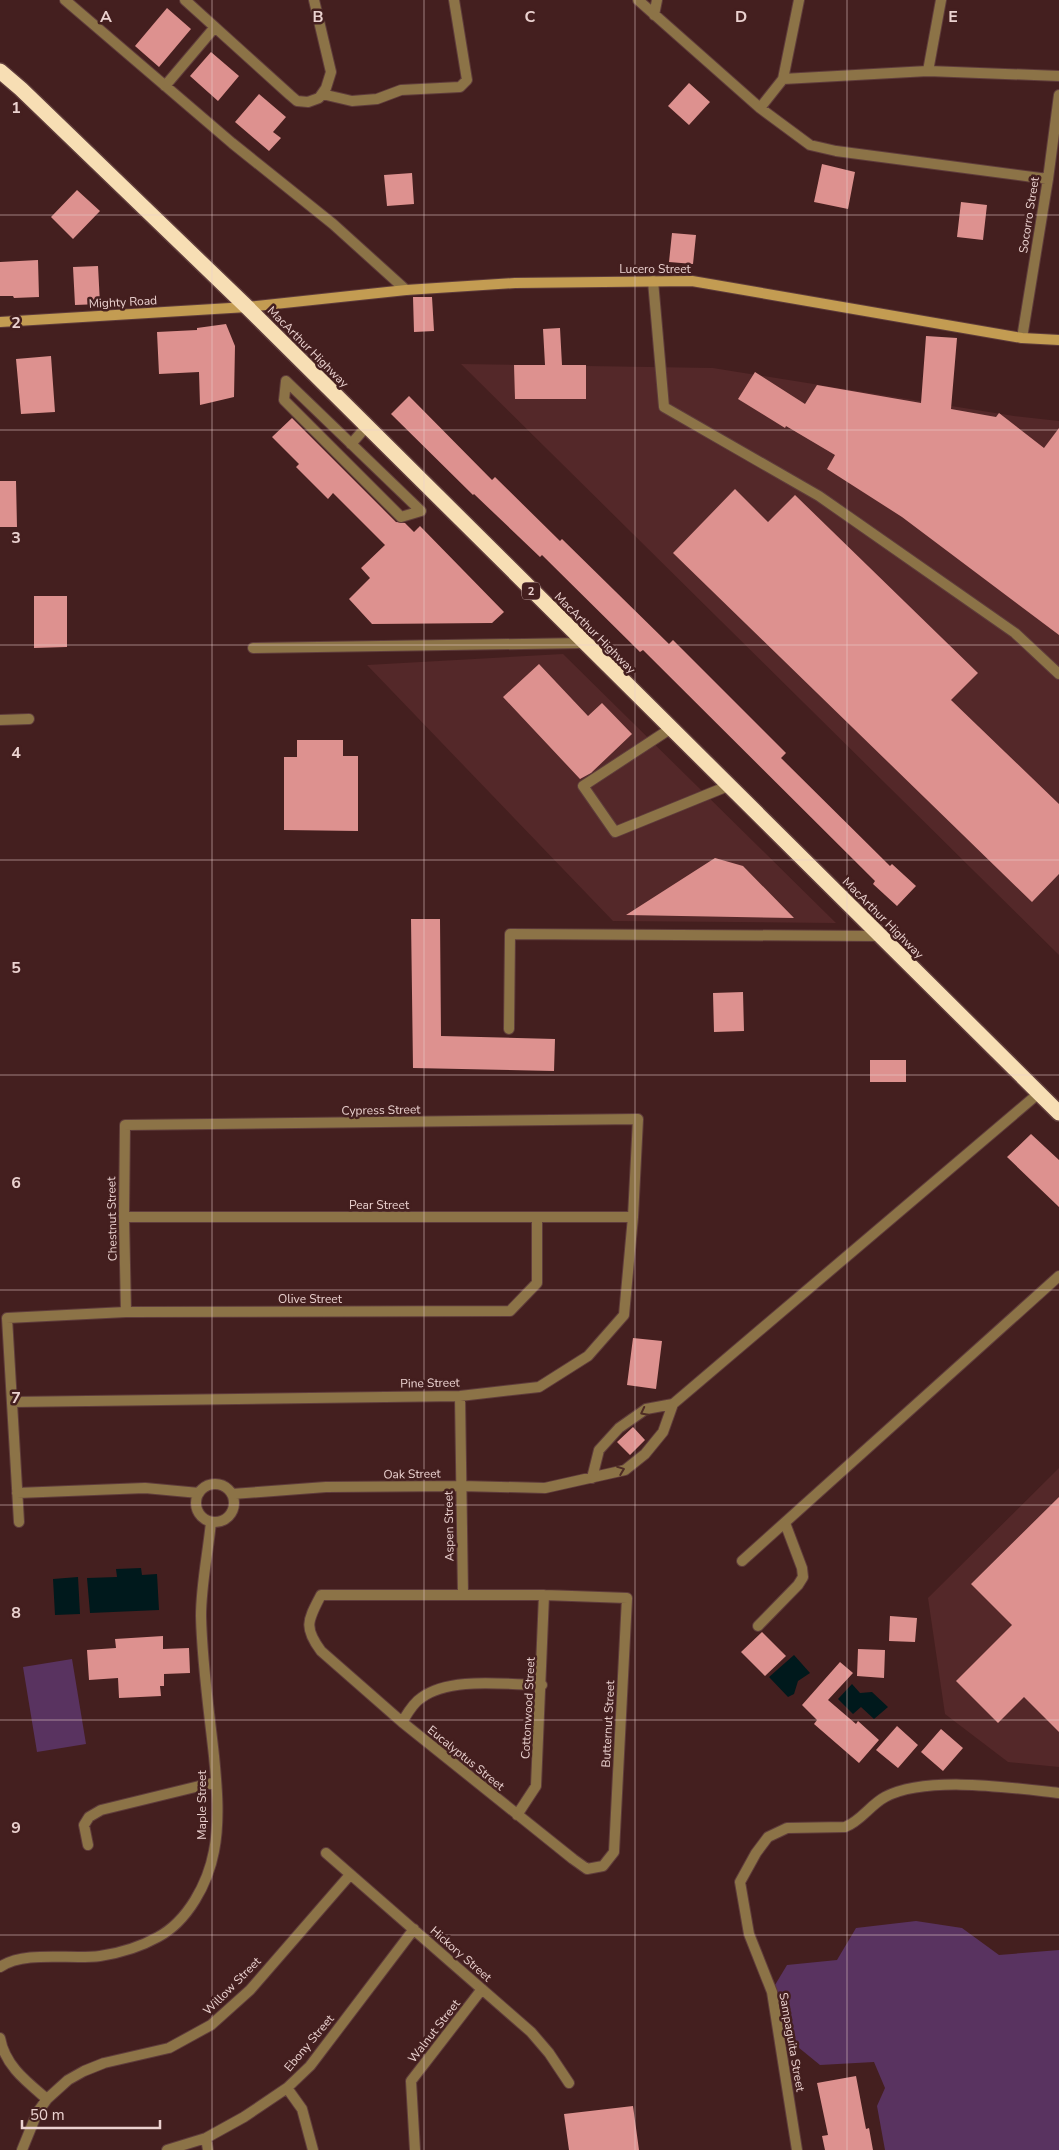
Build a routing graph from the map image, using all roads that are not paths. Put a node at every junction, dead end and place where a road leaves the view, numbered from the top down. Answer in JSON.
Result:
{"nodes":[{"id":1,"x":65,"y":0,"type":"edge"},
{"id":2,"x":185,"y":0,"type":"edge"},
{"id":3,"x":314,"y":0,"type":"edge"},
{"id":4,"x":454,"y":0,"type":"edge"},
{"id":5,"x":638,"y":0,"type":"edge"},
{"id":6,"x":657,"y":0,"type":"edge"},
{"id":7,"x":799,"y":0,"type":"edge"},
{"id":8,"x":941,"y":0,"type":"edge"},
{"id":9,"x":654,"y":15,"type":"junction"},
{"id":10,"x":215,"y":27,"type":"junction"},
{"id":11,"x":0,"y":71,"type":"edge"},
{"id":12,"x":928,"y":71,"type":"junction"},
{"id":13,"x":1059,"y":76,"type":"edge"},
{"id":14,"x":783,"y":79,"type":"junction"},
{"id":15,"x":165,"y":86,"type":"junction"},
{"id":16,"x":322,"y":94,"type":"junction"},
{"id":17,"x":1059,"y":95,"type":"edge"},
{"id":18,"x":760,"y":108,"type":"junction"},
{"id":19,"x":1048,"y":179,"type":"junction"},
{"id":20,"x":653,"y":281,"type":"junction"},
{"id":21,"x":406,"y":290,"type":"junction"},
{"id":22,"x":247,"y":307,"type":"junction"},
{"id":23,"x":0,"y":322,"type":"edge"},
{"id":24,"x":1022,"y":338,"type":"junction"},
{"id":25,"x":1059,"y":340,"type":"edge"},
{"id":26,"x":367,"y":426,"type":"junction"},
{"id":27,"x":351,"y":444,"type":"junction"},
{"id":28,"x":584,"y":643,"type":"junction"},
{"id":29,"x":253,"y":648,"type":"dead end"},
{"id":30,"x":1059,"y":674,"type":"edge"},
{"id":31,"x":29,"y":719,"type":"dead end"},
{"id":32,"x":0,"y":720,"type":"edge"},
{"id":33,"x":670,"y":729,"type":"junction"},
{"id":34,"x":728,"y":786,"type":"junction"},
{"id":35,"x":879,"y":936,"type":"junction"},
{"id":36,"x":509,"y":1029,"type":"dead end"},
{"id":37,"x":1038,"y":1093,"type":"junction"},
{"id":38,"x":1059,"y":1114,"type":"edge"},
{"id":39,"x":638,"y":1119,"type":"joint"},
{"id":40,"x":125,"y":1125,"type":"joint"},
{"id":41,"x":633,"y":1217,"type":"junction"},
{"id":42,"x":124,"y":1218,"type":"junction"},
{"id":43,"x":537,"y":1218,"type":"junction"},
{"id":44,"x":1059,"y":1276,"type":"edge"},
{"id":45,"x":126,"y":1312,"type":"junction"},
{"id":46,"x":460,"y":1396,"type":"junction"},
{"id":47,"x":12,"y":1402,"type":"junction"},
{"id":48,"x":673,"y":1404,"type":"junction"},
{"id":49,"x":592,"y":1478,"type":"junction"},
{"id":50,"x":461,"y":1486,"type":"junction"},
{"id":51,"x":17,"y":1493,"type":"junction"},
{"id":52,"x":199,"y":1493,"type":"junction"},
{"id":53,"x":232,"y":1494,"type":"junction"},
{"id":54,"x":19,"y":1522,"type":"dead end"},
{"id":55,"x":211,"y":1522,"type":"junction"},
{"id":56,"x":784,"y":1523,"type":"junction"},
{"id":57,"x":742,"y":1562,"type":"dead end"},
{"id":58,"x":463,"y":1595,"type":"junction"},
{"id":59,"x":544,"y":1595,"type":"junction"},
{"id":60,"x":758,"y":1626,"type":"dead end"},
{"id":61,"x":542,"y":1685,"type":"junction"},
{"id":62,"x":402,"y":1722,"type":"junction"},
{"id":63,"x":216,"y":1782,"type":"junction"},
{"id":64,"x":1059,"y":1794,"type":"edge"},
{"id":65,"x":516,"y":1815,"type":"junction"},
{"id":66,"x":88,"y":1845,"type":"dead end"},
{"id":67,"x":614,"y":1852,"type":"joint"},
{"id":68,"x":326,"y":1853,"type":"dead end"},
{"id":69,"x":349,"y":1876,"type":"junction"},
{"id":70,"x":414,"y":1929,"type":"junction"},
{"id":71,"x":0,"y":1967,"type":"edge"},
{"id":72,"x":482,"y":1989,"type":"junction"},
{"id":73,"x":0,"y":2038,"type":"edge"},
{"id":74,"x":570,"y":2084,"type":"dead end"},
{"id":75,"x":286,"y":2088,"type":"junction"},
{"id":76,"x":47,"y":2099,"type":"junction"},
{"id":77,"x":206,"y":2138,"type":"junction"},
{"id":78,"x":22,"y":2150,"type":"edge"},
{"id":79,"x":168,"y":2150,"type":"edge"},
{"id":80,"x":208,"y":2150,"type":"edge"},
{"id":81,"x":314,"y":2150,"type":"edge"},
{"id":82,"x":415,"y":2150,"type":"edge"},
{"id":83,"x":797,"y":2150,"type":"edge"}],
"edges":[{"from":1,"to":15,"type":"street"},
{"from":2,"to":10,"type":"street"},
{"from":3,"to":16,"type":"street"},
{"from":4,"to":16,"type":"street"},
{"from":5,"to":9,"type":"street"},
{"from":6,"to":9,"type":"street"},
{"from":7,"to":14,"type":"street"},
{"from":8,"to":12,"type":"street"},
{"from":9,"to":18,"type":"street"},
{"from":10,"to":15,"type":"street"},
{"from":10,"to":16,"type":"street"},
{"from":11,"to":22,"type":"highway","name":"MacArthur Highway","number":"2"},
{"from":12,"to":13,"type":"street"},
{"from":12,"to":14,"type":"street"},
{"from":14,"to":18,"type":"street"},
{"from":15,"to":21,"type":"street"},
{"from":17,"to":19,"type":"street","name":"Socorro Street"},
{"from":18,"to":19,"type":"street"},
{"from":19,"to":24,"type":"street","name":"Socorro Street"},
{"from":20,"to":21,"type":"street","name":"Lucero Street"},
{"from":20,"to":24,"type":"street","name":"Lucero Street"},
{"from":20,"to":30,"type":"street"},
{"from":21,"to":22,"type":"street","name":"Lucero Street"},
{"from":22,"to":23,"type":"street","name":"Mighty Road"},
{"from":22,"to":26,"type":"highway","name":"MacArthur Highway","number":"2"},
{"from":24,"to":25,"type":"street","name":"Lucero Street"},
{"from":26,"to":27,"type":"street"},
{"from":26,"to":28,"type":"highway","name":"MacArthur Highway","number":"2"},
{"from":27,"to":27,"type":"street"},
{"from":28,"to":29,"type":"street"},
{"from":28,"to":33,"type":"highway","name":"MacArthur Highway","number":"2"},
{"from":31,"to":32,"type":"street"},
{"from":33,"to":34,"type":"highway","name":"MacArthur Highway","number":"2"},
{"from":33,"to":34,"type":"street"},
{"from":34,"to":35,"type":"highway","name":"MacArthur Highway","number":"2"},
{"from":35,"to":36,"type":"street"},
{"from":35,"to":37,"type":"highway","name":"MacArthur Highway","number":"2"},
{"from":37,"to":38,"type":"highway","name":"MacArthur Highway","number":"2"},
{"from":37,"to":48,"type":"street"},
{"from":39,"to":40,"type":"street","name":"Cypress Street"},
{"from":39,"to":41,"type":"street","name":"Pine Street"},
{"from":40,"to":42,"type":"street","name":"Chestnut Street"},
{"from":41,"to":43,"type":"street","name":"Pear Street"},
{"from":41,"to":46,"type":"street","name":"Pine Street"},
{"from":42,"to":43,"type":"street","name":"Pear Street"},
{"from":42,"to":45,"type":"street","name":"Chestnut Street"},
{"from":43,"to":45,"type":"street","name":"Olive Street"},
{"from":44,"to":56,"type":"street"},
{"from":45,"to":47,"type":"street","name":"Olive Street"},
{"from":46,"to":47,"type":"street","name":"Pine Street"},
{"from":46,"to":50,"type":"street","name":"Aspen Street"},
{"from":47,"to":51,"type":"street"},
{"from":49,"to":48,"type":"street","name":"Oak Street","one_way":true},
{"from":48,"to":49,"type":"street","one_way":true},
{"from":49,"to":50,"type":"street","name":"Oak Street"},
{"from":50,"to":53,"type":"street","name":"Oak Street"},
{"from":50,"to":58,"type":"street","name":"Aspen Street"},
{"from":51,"to":52,"type":"street"},
{"from":51,"to":54,"type":"street"},
{"from":52,"to":53,"type":"street"},
{"from":52,"to":55,"type":"street"},
{"from":53,"to":55,"type":"street"},
{"from":55,"to":63,"type":"street","name":"Maple Street"},
{"from":56,"to":57,"type":"street"},
{"from":56,"to":60,"type":"street"},
{"from":58,"to":59,"type":"street"},
{"from":58,"to":62,"type":"street","name":"Eucalyptus Street"},
{"from":59,"to":61,"type":"street","name":"Cottonwood Street"},
{"from":59,"to":67,"type":"street","name":"Butternut Street"},
{"from":61,"to":62,"type":"street"},
{"from":61,"to":65,"type":"street","name":"Cottonwood Street"},
{"from":62,"to":65,"type":"street","name":"Eucalyptus Street"},
{"from":63,"to":66,"type":"street"},
{"from":63,"to":71,"type":"street","name":"Maple Street"},
{"from":64,"to":83,"type":"street","name":"Sampaguita Street"},
{"from":65,"to":67,"type":"street","name":"Eucalyptus Street"},
{"from":68,"to":69,"type":"street","name":"Hickory Street"},
{"from":69,"to":70,"type":"street","name":"Hickory Street"},
{"from":69,"to":76,"type":"street","name":"Willow Street"},
{"from":70,"to":72,"type":"street","name":"Hickory Street"},
{"from":70,"to":75,"type":"street","name":"Ebony Street"},
{"from":72,"to":74,"type":"street","name":"Hickory Street"},
{"from":72,"to":82,"type":"street","name":"Walnut Street"},
{"from":73,"to":76,"type":"street"},
{"from":75,"to":77,"type":"street","name":"Ebony Street"},
{"from":75,"to":81,"type":"street"},
{"from":76,"to":78,"type":"street","name":"Willow Street"},
{"from":77,"to":79,"type":"street","name":"Ebony Street"},
{"from":77,"to":80,"type":"street"}]}
